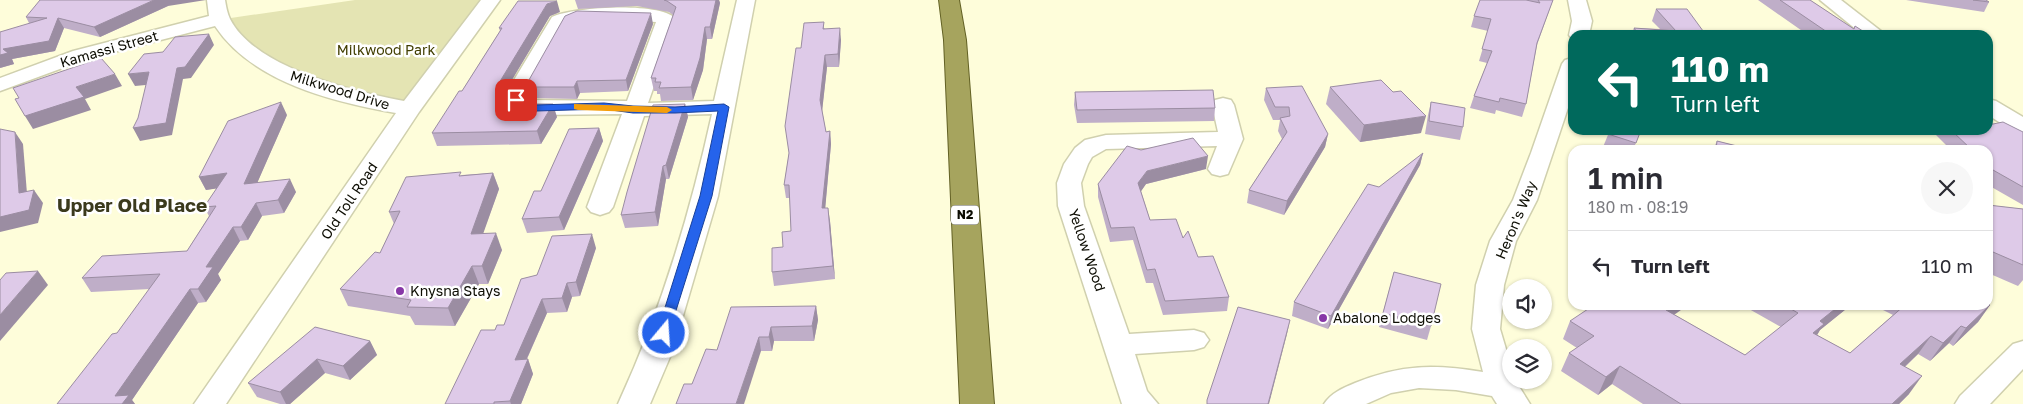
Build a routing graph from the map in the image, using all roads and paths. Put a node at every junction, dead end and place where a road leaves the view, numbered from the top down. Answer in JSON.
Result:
{"nodes":[{"id":1,"x":491,"y":0,"type":"edge"},
{"id":2,"x":746,"y":0,"type":"edge"},
{"id":3,"x":948,"y":0,"type":"edge"},
{"id":4,"x":1577,"y":0,"type":"edge"},
{"id":5,"x":1829,"y":0,"type":"edge"},
{"id":6,"x":218,"y":10,"type":"edge"},
{"id":7,"x":1581,"y":30,"type":"edge"},
{"id":8,"x":1869,"y":30,"type":"edge"},
{"id":9,"x":1568,"y":77,"type":"edge"},
{"id":10,"x":0,"y":85,"type":"edge"},
{"id":11,"x":1223,"y":105,"type":"dead end"},
{"id":12,"x":724,"y":107,"type":"junction"},
{"id":13,"x":410,"y":109,"type":"junction"},
{"id":14,"x":1993,"y":109,"type":"edge"},
{"id":15,"x":633,"y":110,"type":"junction"},
{"id":16,"x":2023,"y":127,"type":"edge"},
{"id":17,"x":1231,"y":139,"type":"junction"},
{"id":18,"x":1220,"y":169,"type":"dead end"},
{"id":19,"x":600,"y":207,"type":"dead end"},
{"id":20,"x":1194,"y":340,"type":"dead end"},
{"id":21,"x":1117,"y":345,"type":"junction"},
{"id":22,"x":2023,"y":351,"type":"edge"},
{"id":23,"x":1508,"y":396,"type":"edge"},
{"id":24,"x":210,"y":404,"type":"edge"},
{"id":25,"x":634,"y":404,"type":"edge"},
{"id":26,"x":977,"y":404,"type":"edge"},
{"id":27,"x":1142,"y":404,"type":"edge"},
{"id":28,"x":1340,"y":404,"type":"edge"},
{"id":29,"x":1971,"y":404,"type":"edge"}],
"edges":[{"from":1,"to":13,"type":"street","name":"Old Toll Road"},
{"from":2,"to":12,"type":"street"},
{"from":3,"to":26,"type":"highway","number":"N2"},
{"from":4,"to":7,"type":"street"},
{"from":5,"to":8,"type":"street"},
{"from":6,"to":10,"type":"street","name":"Kamassi Street"},
{"from":6,"to":13,"type":"street","name":"Milkwood Drive"},
{"from":9,"to":23,"type":"street","name":"Heron's Way"},
{"from":11,"to":17,"type":"street"},
{"from":12,"to":15,"type":"street"},
{"from":12,"to":25,"type":"street"},
{"from":13,"to":24,"type":"street","name":"Old Toll Road"},
{"from":14,"to":16,"type":"street"},
{"from":15,"to":15,"type":"street"},
{"from":15,"to":19,"type":"street"},
{"from":17,"to":18,"type":"street"},
{"from":17,"to":21,"type":"street","name":"Yellow Wood"},
{"from":20,"to":21,"type":"street"},
{"from":21,"to":27,"type":"street","name":"Yellow Wood"},
{"from":22,"to":29,"type":"street"},
{"from":23,"to":28,"type":"street"}]}
